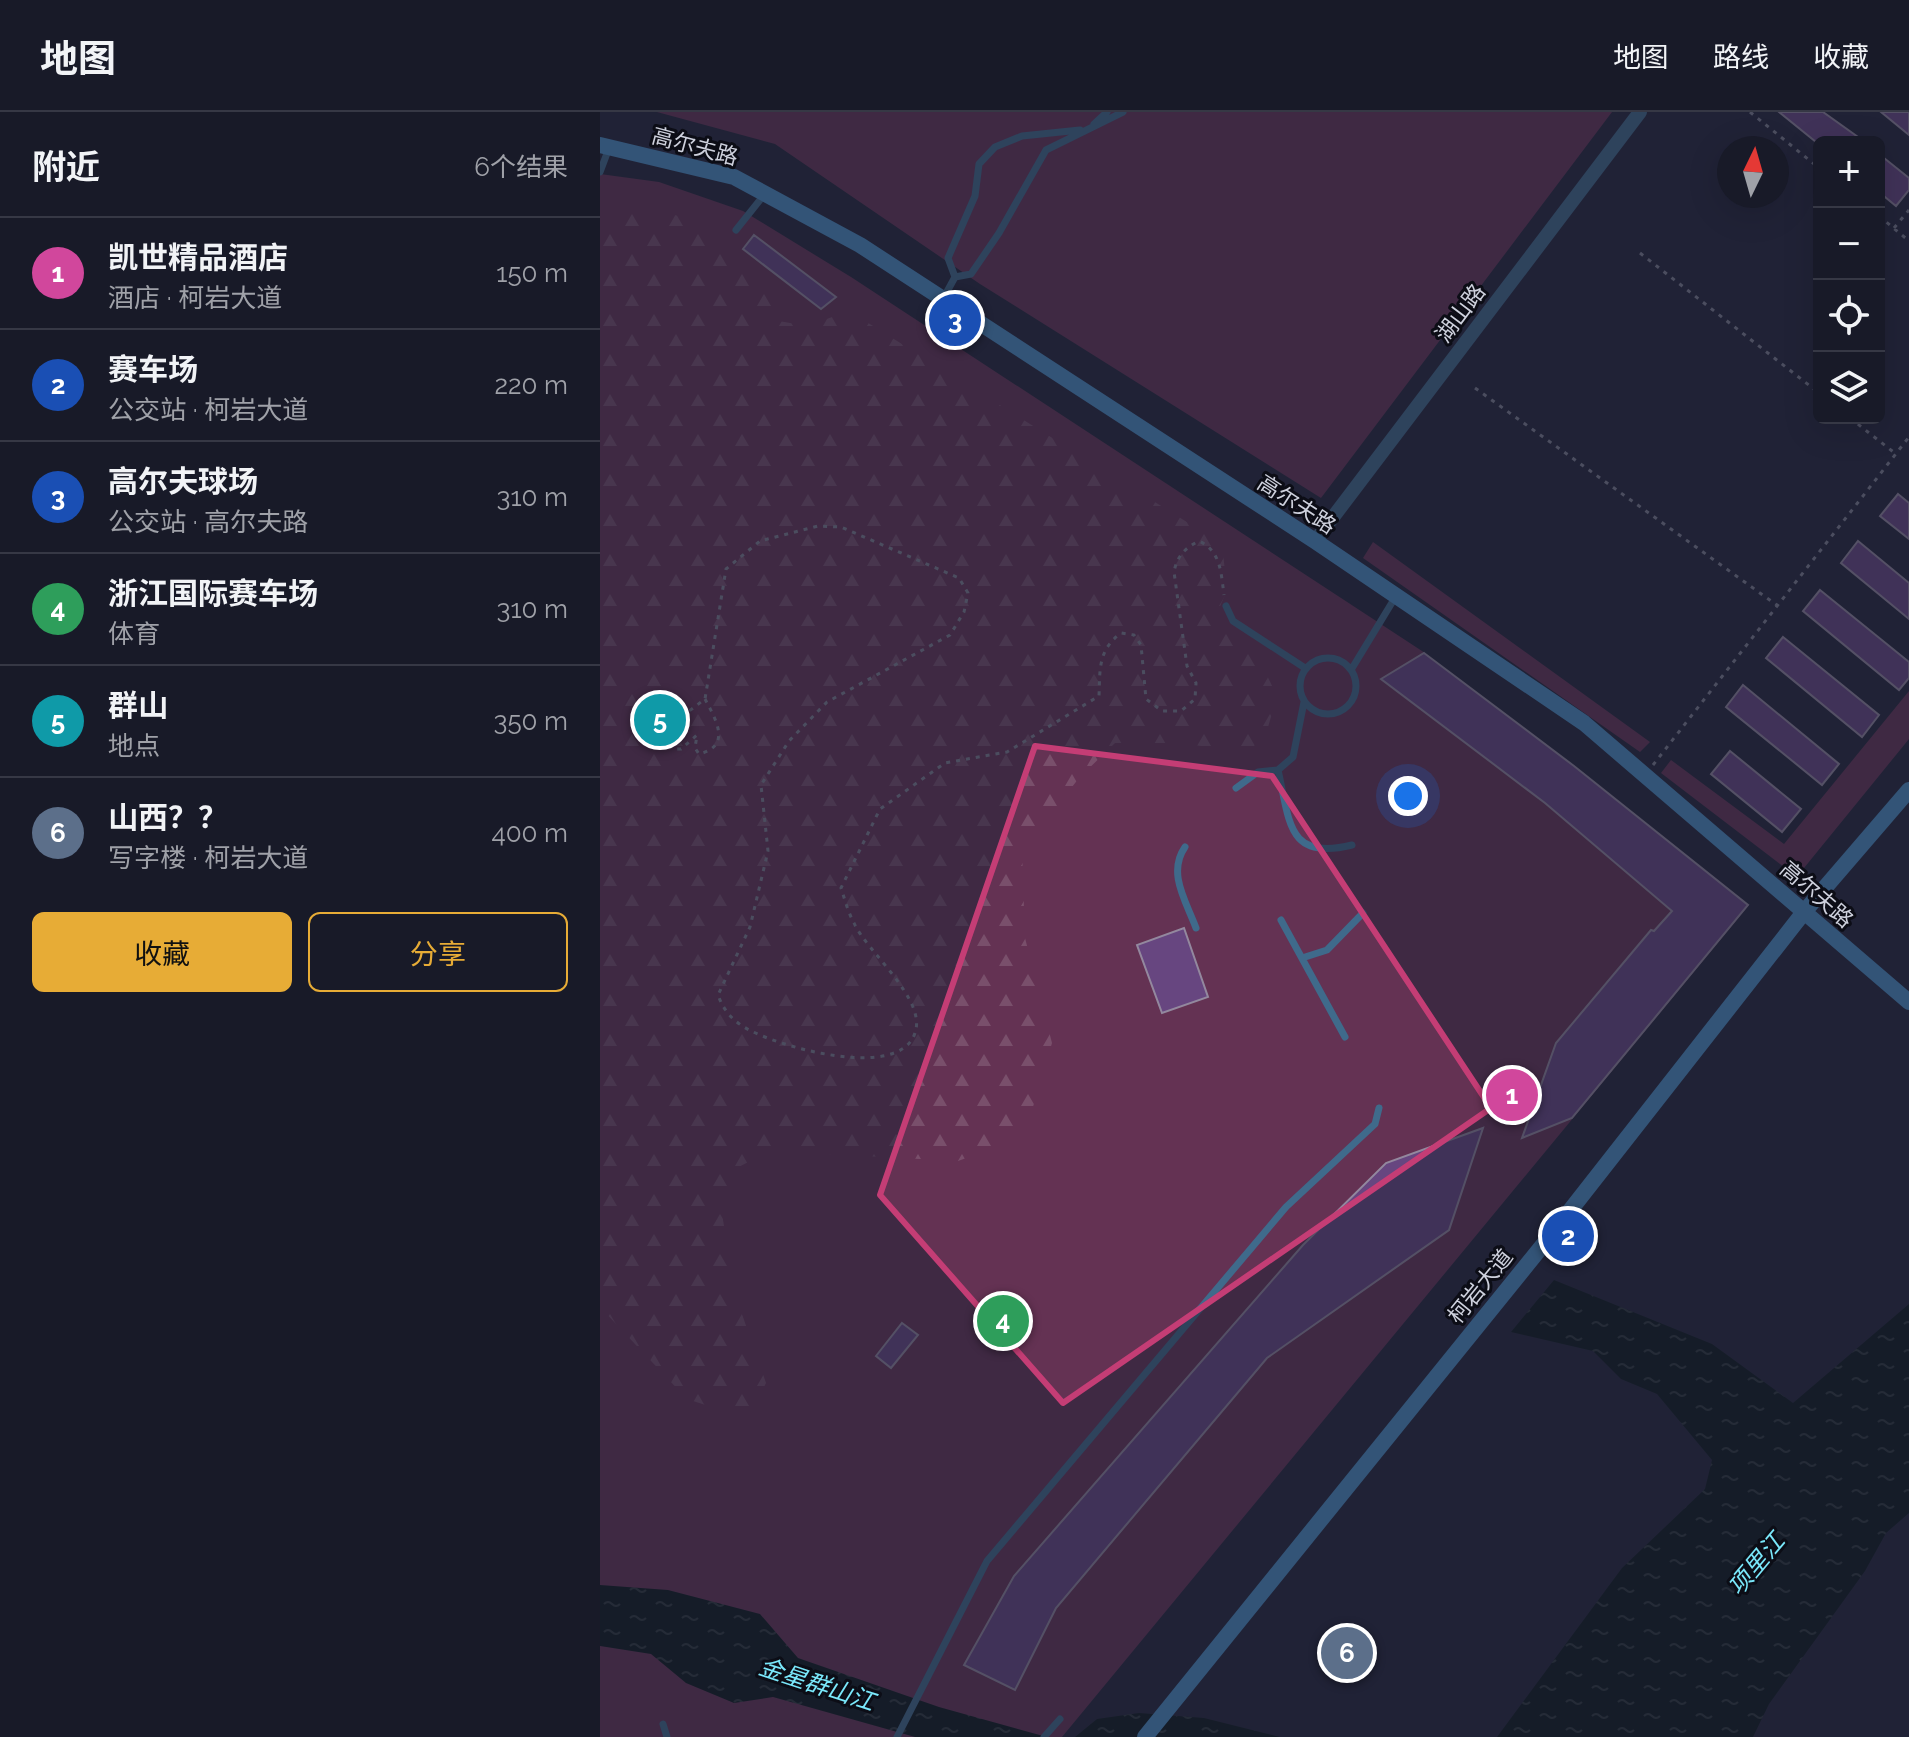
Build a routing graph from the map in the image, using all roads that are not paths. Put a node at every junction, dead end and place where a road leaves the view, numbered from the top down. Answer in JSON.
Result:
{"nodes":[{"id":1,"x":1107,"y":112,"type":"edge"},
{"id":2,"x":1123,"y":112,"type":"edge"},
{"id":3,"x":1640,"y":112,"type":"edge"},
{"id":4,"x":1088,"y":129,"type":"junction"},
{"id":5,"x":605,"y":146,"type":"edge"},
{"id":6,"x":600,"y":172,"type":"edge"},
{"id":7,"x":765,"y":194,"type":"junction"},
{"id":8,"x":736,"y":230,"type":"dead end"},
{"id":9,"x":955,"y":277,"type":"junction"},
{"id":10,"x":943,"y":299,"type":"junction"},
{"id":11,"x":1315,"y":541,"type":"junction"},
{"id":12,"x":1396,"y":596,"type":"junction"},
{"id":13,"x":1226,"y":606,"type":"road end"},
{"id":14,"x":1305,"y":668,"type":"junction"},
{"id":15,"x":1351,"y":670,"type":"junction"},
{"id":16,"x":1304,"y":702,"type":"junction"},
{"id":17,"x":1278,"y":770,"type":"junction"},
{"id":18,"x":1236,"y":788,"type":"dead end"},
{"id":19,"x":1909,"y":790,"type":"edge"},
{"id":20,"x":1352,"y":845,"type":"dead end"},
{"id":21,"x":1185,"y":847,"type":"dead end"},
{"id":22,"x":1804,"y":912,"type":"junction"},
{"id":23,"x":1363,"y":913,"type":"dead end"},
{"id":24,"x":1281,"y":920,"type":"dead end"},
{"id":25,"x":1196,"y":928,"type":"dead end"},
{"id":26,"x":1302,"y":958,"type":"junction"},
{"id":27,"x":1909,"y":1002,"type":"edge"},
{"id":28,"x":1345,"y":1037,"type":"dead end"},
{"id":29,"x":1379,"y":1108,"type":"dead end"},
{"id":30,"x":1060,"y":1719,"type":"dead end"},
{"id":31,"x":663,"y":1724,"type":"dead end"},
{"id":32,"x":667,"y":1737,"type":"edge"},
{"id":33,"x":897,"y":1737,"type":"edge"},
{"id":34,"x":1044,"y":1737,"type":"edge"},
{"id":35,"x":1145,"y":1737,"type":"edge"}],
"edges":[{"from":1,"to":4,"type":"lane"},
{"from":2,"to":4,"type":"lane"},
{"from":3,"to":11,"type":"street","name":"湖山路"},
{"from":4,"to":9,"type":"lane"},
{"from":4,"to":9,"type":"lane"},
{"from":5,"to":6,"type":"lane"},
{"from":5,"to":7,"type":"street","name":"高尔夫路"},
{"from":7,"to":8,"type":"lane"},
{"from":7,"to":10,"type":"street","name":"高尔夫路"},
{"from":9,"to":10,"type":"lane"},
{"from":10,"to":11,"type":"street","name":"高尔夫路"},
{"from":11,"to":12,"type":"street","name":"高尔夫路"},
{"from":12,"to":15,"type":"lane"},
{"from":12,"to":22,"type":"street","name":"高尔夫路"},
{"from":13,"to":14,"type":"lane"},
{"from":14,"to":15,"type":"lane"},
{"from":14,"to":16,"type":"lane"},
{"from":15,"to":16,"type":"lane"},
{"from":16,"to":17,"type":"lane"},
{"from":17,"to":18,"type":"lane"},
{"from":17,"to":20,"type":"lane"},
{"from":19,"to":22,"type":"street","name":"柯岩大道"},
{"from":21,"to":25,"type":"lane"},
{"from":22,"to":27,"type":"street","name":"高尔夫路"},
{"from":22,"to":35,"type":"street","name":"柯岩大道"},
{"from":23,"to":26,"type":"lane"},
{"from":24,"to":26,"type":"lane"},
{"from":26,"to":28,"type":"lane"},
{"from":29,"to":33,"type":"lane"},
{"from":30,"to":34,"type":"lane"},
{"from":31,"to":32,"type":"lane"}]}
